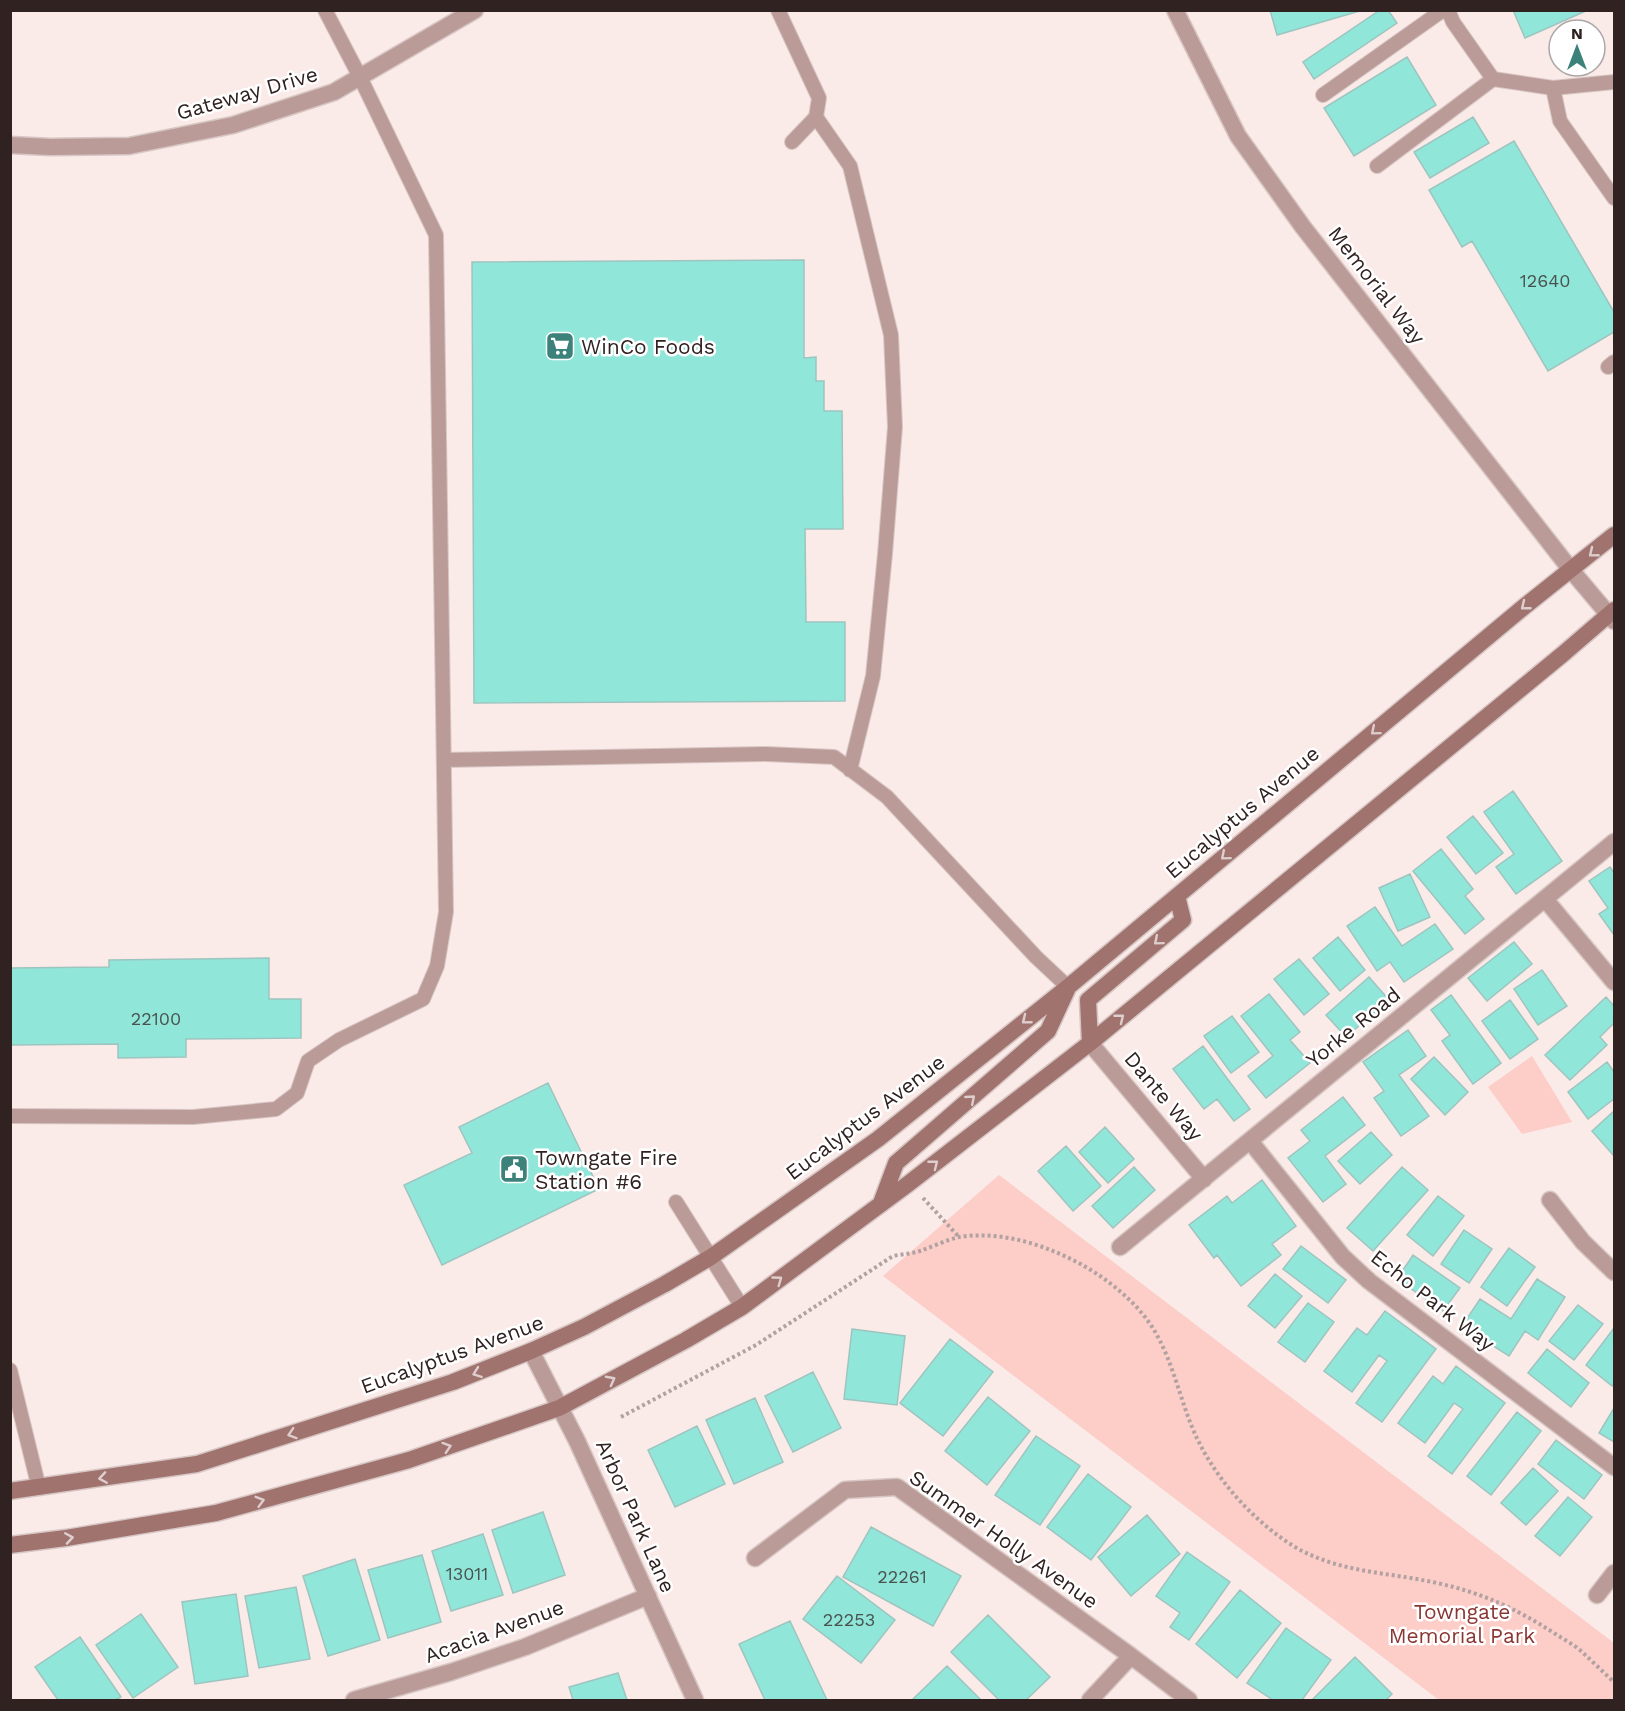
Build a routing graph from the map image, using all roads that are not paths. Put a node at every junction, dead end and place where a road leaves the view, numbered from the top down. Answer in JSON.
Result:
{"nodes":[{"id":1,"x":326,"y":10,"type":"edge"},
{"id":2,"x":475,"y":10,"type":"edge"},
{"id":3,"x":778,"y":10,"type":"edge"},
{"id":4,"x":1175,"y":10,"type":"edge"},
{"id":5,"x":1446,"y":10,"type":"edge"},
{"id":6,"x":360,"y":77,"type":"junction"},
{"id":7,"x":1493,"y":80,"type":"junction"},
{"id":8,"x":1614,"y":82,"type":"edge"},
{"id":9,"x":1553,"y":88,"type":"junction"},
{"id":10,"x":1323,"y":95,"type":"dead end"},
{"id":11,"x":816,"y":117,"type":"junction"},
{"id":12,"x":792,"y":142,"type":"dead end"},
{"id":13,"x":10,"y":145,"type":"edge"},
{"id":14,"x":1377,"y":166,"type":"dead end"},
{"id":15,"x":1614,"y":198,"type":"edge"},
{"id":16,"x":1614,"y":535,"type":"edge"},
{"id":17,"x":1571,"y":570,"type":"junction"},
{"id":18,"x":1613,"y":615,"type":"edge"},
{"id":19,"x":444,"y":760,"type":"junction"},
{"id":20,"x":850,"y":770,"type":"junction"},
{"id":21,"x":1614,"y":842,"type":"edge"},
{"id":22,"x":1177,"y":896,"type":"junction"},
{"id":23,"x":1545,"y":899,"type":"junction"},
{"id":24,"x":1614,"y":982,"type":"edge"},
{"id":25,"x":1068,"y":987,"type":"junction"},
{"id":26,"x":1090,"y":1043,"type":"junction"},
{"id":27,"x":10,"y":1116,"type":"edge"},
{"id":28,"x":1250,"y":1141,"type":"junction"},
{"id":29,"x":1204,"y":1179,"type":"junction"},
{"id":30,"x":1550,"y":1200,"type":"dead end"},
{"id":31,"x":676,"y":1202,"type":"dead end"},
{"id":32,"x":880,"y":1204,"type":"junction"},
{"id":33,"x":1120,"y":1247,"type":"dead end"},
{"id":34,"x":711,"y":1257,"type":"junction"},
{"id":35,"x":1614,"y":1272,"type":"edge"},
{"id":36,"x":742,"y":1307,"type":"junction"},
{"id":37,"x":531,"y":1352,"type":"junction"},
{"id":38,"x":10,"y":1370,"type":"edge"},
{"id":39,"x":559,"y":1408,"type":"junction"},
{"id":40,"x":1614,"y":1467,"type":"edge"},
{"id":41,"x":39,"y":1488,"type":"junction"},
{"id":42,"x":10,"y":1491,"type":"edge"},
{"id":43,"x":10,"y":1545,"type":"edge"},
{"id":44,"x":755,"y":1558,"type":"dead end"},
{"id":45,"x":1614,"y":1574,"type":"edge"},
{"id":46,"x":1597,"y":1595,"type":"dead end"},
{"id":47,"x":648,"y":1596,"type":"junction"},
{"id":48,"x":1131,"y":1656,"type":"junction"},
{"id":49,"x":354,"y":1701,"type":"edge"},
{"id":50,"x":696,"y":1701,"type":"edge"},
{"id":51,"x":1090,"y":1701,"type":"edge"},
{"id":52,"x":1190,"y":1701,"type":"edge"}],
"edges":[{"from":1,"to":6,"type":"lane"},
{"from":2,"to":6,"type":"street","name":"Gateway Drive"},
{"from":3,"to":11,"type":"lane"},
{"from":4,"to":17,"type":"street","name":"Memorial Way"},
{"from":5,"to":7,"type":"lane"},
{"from":5,"to":10,"type":"lane"},
{"from":6,"to":13,"type":"street","name":"Gateway Drive"},
{"from":6,"to":19,"type":"lane"},
{"from":7,"to":9,"type":"lane"},
{"from":7,"to":14,"type":"lane"},
{"from":8,"to":9,"type":"lane"},
{"from":9,"to":15,"type":"lane"},
{"from":11,"to":12,"type":"lane"},
{"from":11,"to":20,"type":"lane"},
{"from":16,"to":17,"type":"main road","name":"Eucalyptus Avenue","one_way":true},
{"from":17,"to":18,"type":"street"},
{"from":17,"to":22,"type":"main road","name":"Eucalyptus Avenue","one_way":true},
{"from":26,"to":18,"type":"main road","one_way":true},
{"from":19,"to":20,"type":"lane"},
{"from":19,"to":27,"type":"lane"},
{"from":20,"to":25,"type":"lane"},
{"from":21,"to":23,"type":"street","name":"Yorke Road"},
{"from":22,"to":25,"type":"main road","name":"Eucalyptus Avenue"},
{"from":22,"to":26,"type":"main road","one_way":true},
{"from":23,"to":24,"type":"street"},
{"from":23,"to":28,"type":"street","name":"Yorke Road"},
{"from":32,"to":25,"type":"main road","one_way":true},
{"from":25,"to":34,"type":"main road","name":"Eucalyptus Avenue","one_way":true},
{"from":26,"to":29,"type":"street","name":"Dante Way"},
{"from":32,"to":26,"type":"main road","one_way":true},
{"from":28,"to":29,"type":"street","name":"Yorke Road"},
{"from":28,"to":40,"type":"street","name":"Echo Park Way"},
{"from":29,"to":33,"type":"street","name":"Yorke Road"},
{"from":30,"to":35,"type":"street"},
{"from":31,"to":34,"type":"lane"},
{"from":36,"to":32,"type":"main road","one_way":true},
{"from":34,"to":36,"type":"lane"},
{"from":34,"to":37,"type":"main road","name":"Eucalyptus Avenue"},
{"from":39,"to":36,"type":"main road","one_way":true},
{"from":37,"to":39,"type":"street","name":"Arbor Park Lane"},
{"from":37,"to":41,"type":"main road","name":"Eucalyptus Avenue","one_way":true},
{"from":38,"to":41,"type":"lane"},
{"from":43,"to":39,"type":"main road","one_way":true},
{"from":39,"to":47,"type":"street","name":"Arbor Park Lane"},
{"from":41,"to":42,"type":"main road","name":"Eucalyptus Avenue"},
{"from":44,"to":48,"type":"street","name":"Summer Holly Avenue"},
{"from":45,"to":46,"type":"street"},
{"from":47,"to":49,"type":"street","name":"Acacia Avenue"},
{"from":47,"to":50,"type":"street","name":"Arbor Park Lane"},
{"from":48,"to":51,"type":"street"},
{"from":48,"to":52,"type":"street","name":"Summer Holly Avenue"}]}
